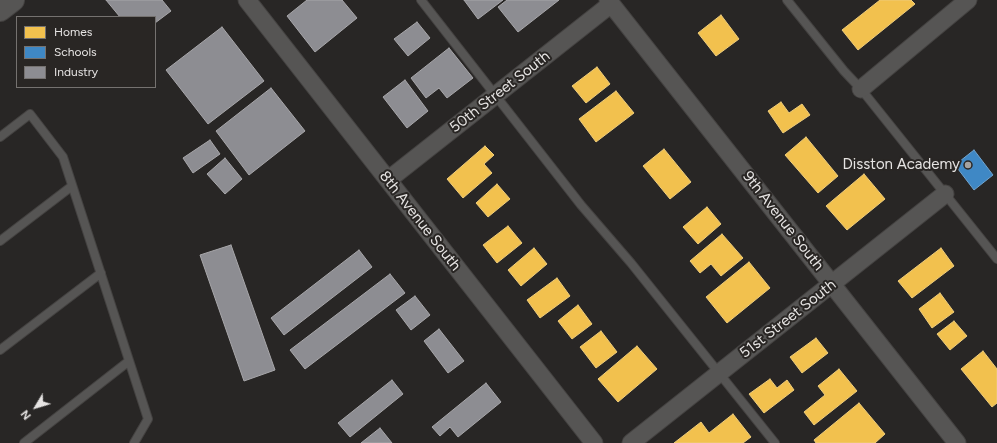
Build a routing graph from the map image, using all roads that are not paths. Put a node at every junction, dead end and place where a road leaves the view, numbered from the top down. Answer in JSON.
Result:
{"nodes":[{"id":1,"x":13,"y":0,"type":"edge"},
{"id":2,"x":247,"y":0,"type":"edge"},
{"id":3,"x":421,"y":0,"type":"edge"},
{"id":4,"x":787,"y":0,"type":"edge"},
{"id":5,"x":968,"y":0,"type":"edge"},
{"id":6,"x":610,"y":2,"type":"edge"},
{"id":7,"x":0,"y":10,"type":"edge"},
{"id":8,"x":861,"y":89,"type":"junction"},
{"id":9,"x":496,"y":95,"type":"junction"},
{"id":10,"x":0,"y":137,"type":"edge"},
{"id":11,"x":388,"y":180,"type":"junction"},
{"id":12,"x":72,"y":186,"type":"junction"},
{"id":13,"x":945,"y":194,"type":"junction"},
{"id":14,"x":0,"y":241,"type":"edge"},
{"id":15,"x":997,"y":259,"type":"edge"},
{"id":16,"x":100,"y":273,"type":"junction"},
{"id":17,"x":832,"y":283,"type":"junction"},
{"id":18,"x":0,"y":350,"type":"edge"},
{"id":19,"x":129,"y":361,"type":"junction"},
{"id":20,"x":719,"y":373,"type":"junction"},
{"id":21,"x":24,"y":443,"type":"edge"},
{"id":22,"x":134,"y":443,"type":"edge"},
{"id":23,"x":594,"y":443,"type":"edge"},
{"id":24,"x":631,"y":443,"type":"edge"},
{"id":25,"x":774,"y":443,"type":"edge"},
{"id":26,"x":956,"y":443,"type":"edge"}],
"edges":[{"from":1,"to":7,"type":"main road"},
{"from":2,"to":11,"type":"street","name":"8th Avenue South"},
{"from":3,"to":9,"type":"lane"},
{"from":4,"to":8,"type":"lane"},
{"from":5,"to":8,"type":"street"},
{"from":6,"to":9,"type":"street","name":"50th Street South"},
{"from":6,"to":17,"type":"street","name":"9th Avenue South"},
{"from":8,"to":13,"type":"lane"},
{"from":9,"to":11,"type":"street","name":"50th Street South"},
{"from":9,"to":20,"type":"lane"},
{"from":10,"to":12,"type":"lane"},
{"from":11,"to":23,"type":"street","name":"8th Avenue South"},
{"from":12,"to":14,"type":"lane"},
{"from":12,"to":16,"type":"lane"},
{"from":13,"to":15,"type":"lane"},
{"from":13,"to":17,"type":"street","name":"51st Street South"},
{"from":16,"to":18,"type":"lane"},
{"from":16,"to":19,"type":"lane"},
{"from":17,"to":20,"type":"street","name":"51st Street South"},
{"from":17,"to":26,"type":"street","name":"9th Avenue South"},
{"from":19,"to":21,"type":"lane"},
{"from":19,"to":22,"type":"lane"},
{"from":20,"to":24,"type":"street","name":"51st Street South"},
{"from":20,"to":25,"type":"lane"}]}
